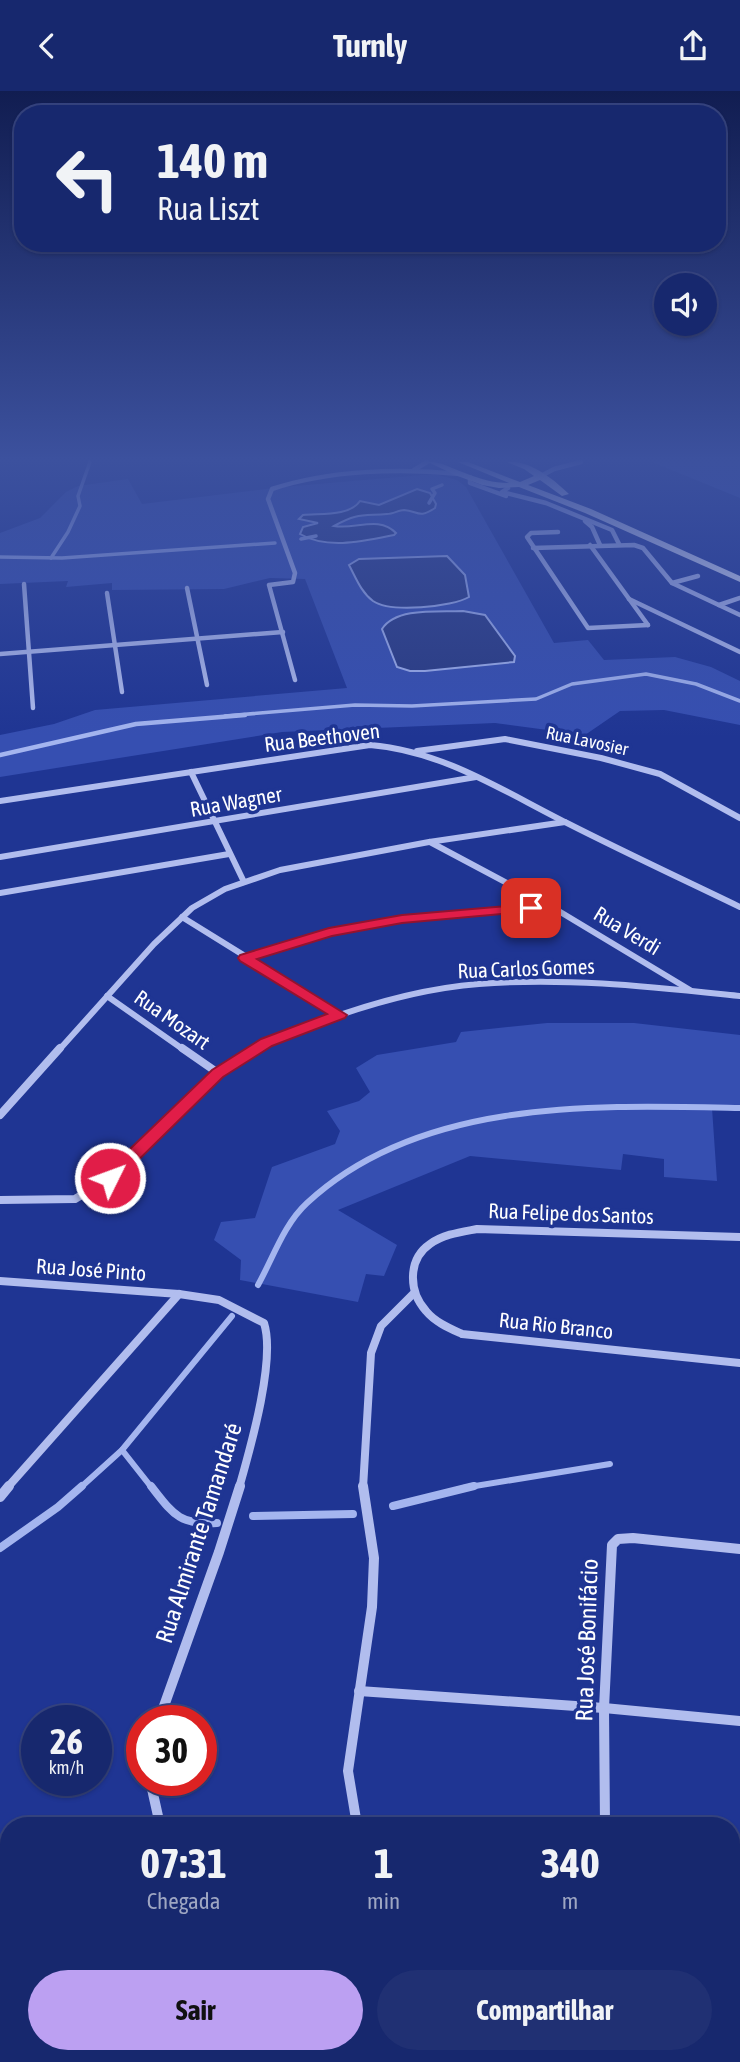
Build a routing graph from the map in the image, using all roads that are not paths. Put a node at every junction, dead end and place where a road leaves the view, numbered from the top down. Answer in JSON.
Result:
{"nodes":[{"id":1,"x":288,"y":554,"type":"edge"},
{"id":2,"x":537,"y":554,"type":"edge"},
{"id":3,"x":596,"y":554,"type":"edge"},
{"id":4,"x":648,"y":554,"type":"edge"},
{"id":5,"x":685,"y":554,"type":"edge"},
{"id":6,"x":699,"y":554,"type":"edge"},
{"id":7,"x":740,"y":571,"type":"edge"},
{"id":8,"x":698,"y":576,"type":"dead end"},
{"id":9,"x":740,"y":579,"type":"edge"},
{"id":10,"x":672,"y":583,"type":"junction"},
{"id":11,"x":24,"y":585,"type":"dead end"},
{"id":12,"x":187,"y":588,"type":"dead end"},
{"id":13,"x":107,"y":593,"type":"dead end"},
{"id":14,"x":740,"y":598,"type":"edge"},
{"id":15,"x":629,"y":599,"type":"junction"},
{"id":16,"x":719,"y":605,"type":"junction"},
{"id":17,"x":659,"y":613,"type":"junction"},
{"id":18,"x":740,"y":615,"type":"edge"},
{"id":19,"x":642,"y":616,"type":"junction"},
{"id":20,"x":284,"y":632,"type":"junction"},
{"id":21,"x":197,"y":639,"type":"junction"},
{"id":22,"x":115,"y":645,"type":"junction"},
{"id":23,"x":29,"y":652,"type":"junction"},
{"id":24,"x":740,"y":652,"type":"edge"},
{"id":25,"x":0,"y":654,"type":"edge"},
{"id":26,"x":295,"y":680,"type":"dead end"},
{"id":27,"x":207,"y":685,"type":"dead end"},
{"id":28,"x":122,"y":692,"type":"dead end"},
{"id":29,"x":33,"y":708,"type":"dead end"},
{"id":30,"x":416,"y":751,"type":"junction"},
{"id":31,"x":191,"y":772,"type":"junction"},
{"id":32,"x":477,"y":777,"type":"junction"},
{"id":33,"x":0,"y":801,"type":"edge"},
{"id":34,"x":740,"y":818,"type":"edge"},
{"id":35,"x":214,"y":822,"type":"junction"},
{"id":36,"x":565,"y":822,"type":"junction"},
{"id":37,"x":429,"y":842,"type":"junction"},
{"id":38,"x":229,"y":854,"type":"junction"},
{"id":39,"x":0,"y":857,"type":"edge"},
{"id":40,"x":244,"y":882,"type":"junction"},
{"id":41,"x":0,"y":893,"type":"edge"},
{"id":42,"x":552,"y":907,"type":"junction"},
{"id":43,"x":740,"y":907,"type":"edge"},
{"id":44,"x":183,"y":917,"type":"junction"},
{"id":45,"x":245,"y":958,"type":"junction"},
{"id":46,"x":694,"y":992,"type":"junction"},
{"id":47,"x":107,"y":996,"type":"junction"},
{"id":48,"x":740,"y":996,"type":"edge"},
{"id":49,"x":340,"y":1015,"type":"junction"},
{"id":50,"x":218,"y":1073,"type":"junction"},
{"id":51,"x":0,"y":1115,"type":"edge"},
{"id":52,"x":0,"y":1200,"type":"edge"},
{"id":53,"x":740,"y":1237,"type":"edge"},
{"id":54,"x":0,"y":1281,"type":"edge"},
{"id":55,"x":179,"y":1294,"type":"junction"},
{"id":56,"x":413,"y":1294,"type":"junction"},
{"id":57,"x":740,"y":1363,"type":"edge"},
{"id":58,"x":0,"y":1497,"type":"edge"},
{"id":59,"x":740,"y":1549,"type":"edge"},
{"id":60,"x":359,"y":1691,"type":"junction"},
{"id":61,"x":164,"y":1705,"type":"edge"},
{"id":62,"x":604,"y":1708,"type":"junction"},
{"id":63,"x":740,"y":1721,"type":"edge"},
{"id":64,"x":154,"y":1796,"type":"edge"},
{"id":65,"x":158,"y":1817,"type":"edge"},
{"id":66,"x":356,"y":1817,"type":"edge"},
{"id":67,"x":605,"y":1817,"type":"edge"}],
"edges":[{"from":1,"to":20,"type":"street"},
{"from":2,"to":19,"type":"street"},
{"from":3,"to":15,"type":"street"},
{"from":4,"to":10,"type":"street"},
{"from":5,"to":9,"type":"main road"},
{"from":6,"to":7,"type":"main road"},
{"from":8,"to":10,"type":"street"},
{"from":10,"to":16,"type":"street"},
{"from":11,"to":23,"type":"street"},
{"from":12,"to":21,"type":"street"},
{"from":13,"to":22,"type":"street"},
{"from":14,"to":16,"type":"street"},
{"from":15,"to":17,"type":"street"},
{"from":15,"to":19,"type":"street"},
{"from":16,"to":18,"type":"street"},
{"from":17,"to":19,"type":"street"},
{"from":17,"to":24,"type":"street"},
{"from":20,"to":21,"type":"street"},
{"from":20,"to":26,"type":"street"},
{"from":21,"to":22,"type":"street"},
{"from":21,"to":27,"type":"street"},
{"from":22,"to":23,"type":"street"},
{"from":22,"to":28,"type":"street"},
{"from":23,"to":25,"type":"street"},
{"from":23,"to":29,"type":"street"},
{"from":30,"to":31,"type":"street","name":"Rua Beethoven"},
{"from":30,"to":32,"type":"street","name":"Rua Beethoven"},
{"from":30,"to":34,"type":"street","name":"Rua Lavosier"},
{"from":31,"to":33,"type":"street","name":"Rua Beethoven"},
{"from":31,"to":35,"type":"street"},
{"from":32,"to":35,"type":"street","name":"Rua Wagner"},
{"from":32,"to":36,"type":"street","name":"Rua Beethoven"},
{"from":35,"to":38,"type":"street"},
{"from":35,"to":39,"type":"street","name":"Rua Wagner"},
{"from":36,"to":37,"type":"street"},
{"from":36,"to":43,"type":"street","name":"Rua Beethoven"},
{"from":37,"to":40,"type":"street"},
{"from":37,"to":42,"type":"street","name":"Rua Verdi"},
{"from":38,"to":40,"type":"street"},
{"from":38,"to":41,"type":"street"},
{"from":40,"to":44,"type":"street"},
{"from":42,"to":45,"type":"street"},
{"from":42,"to":46,"type":"street","name":"Rua Verdi"},
{"from":44,"to":45,"type":"street"},
{"from":44,"to":47,"type":"street"},
{"from":45,"to":49,"type":"street"},
{"from":46,"to":48,"type":"street","name":"Rua Carlos Gomes"},
{"from":46,"to":49,"type":"street","name":"Rua Carlos Gomes"},
{"from":47,"to":50,"type":"street","name":"Rua Mozart"},
{"from":47,"to":51,"type":"street"},
{"from":49,"to":50,"type":"street","name":"Rua Carlos Gomes"},
{"from":50,"to":52,"type":"street","name":"Rua Carlos Gomes"},
{"from":53,"to":56,"type":"street","name":"Rua Felipe dos Santos"},
{"from":54,"to":55,"type":"street","name":"Rua José Pinto"},
{"from":55,"to":58,"type":"street"},
{"from":55,"to":61,"type":"street","name":"Rua Almirante Tamandaré"},
{"from":56,"to":57,"type":"street","name":"Rua Rio Branco"},
{"from":56,"to":60,"type":"street"},
{"from":59,"to":62,"type":"street","name":"Rua José Bonifácio"},
{"from":60,"to":62,"type":"street"},
{"from":60,"to":66,"type":"street"},
{"from":62,"to":63,"type":"street"},
{"from":62,"to":67,"type":"street","name":"Rua José Bonifácio"},
{"from":64,"to":65,"type":"street"}]}
